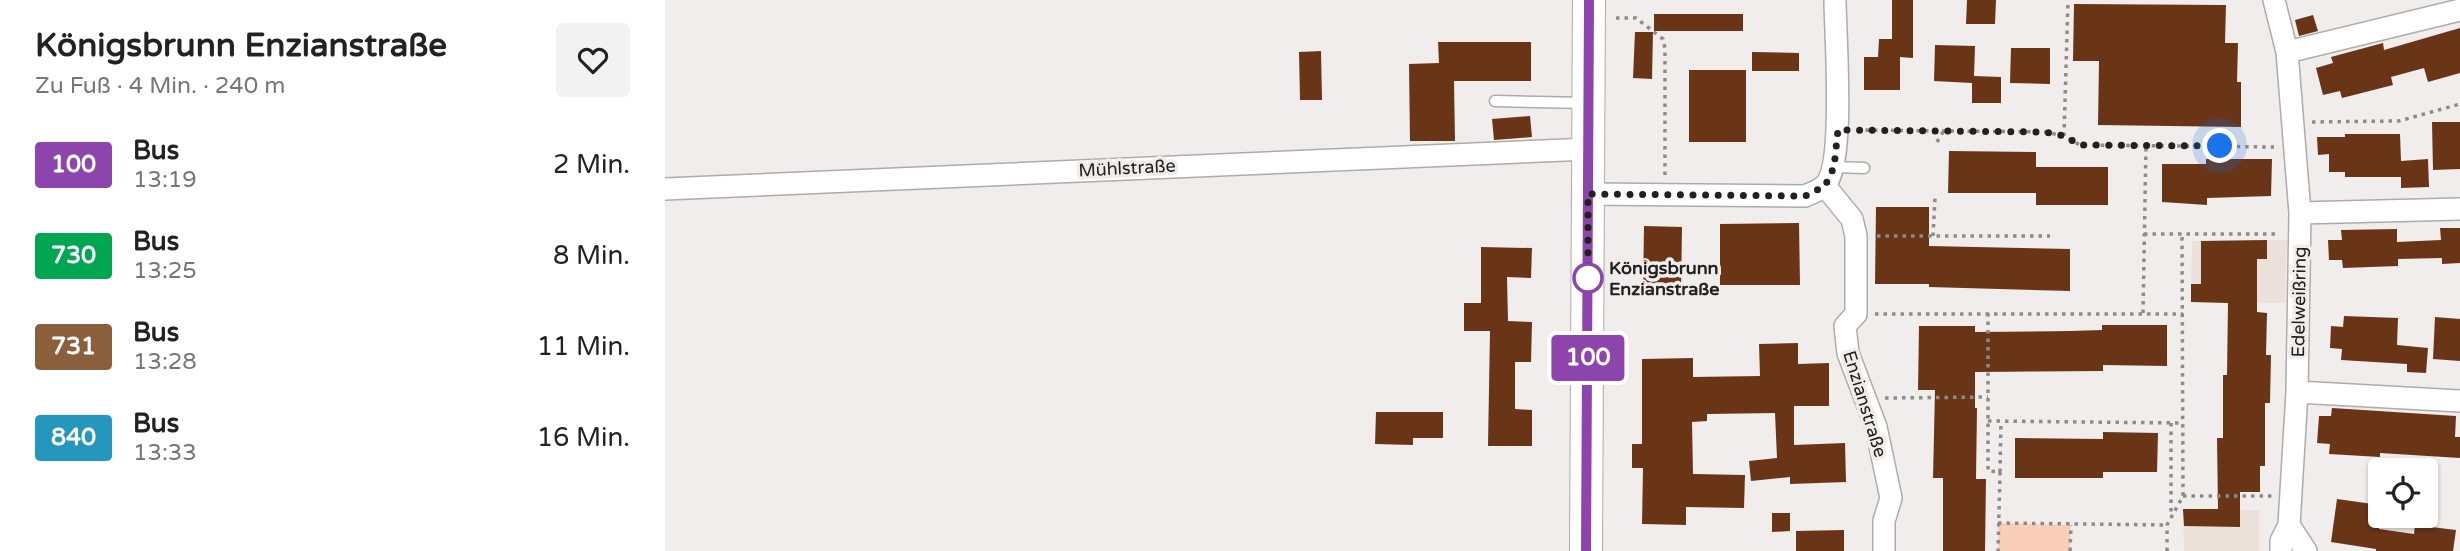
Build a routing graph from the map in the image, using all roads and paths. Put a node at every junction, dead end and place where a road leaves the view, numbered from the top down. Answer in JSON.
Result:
{"nodes":[{"id":1,"x":1835,"y":0,"type":"edge"},
{"id":2,"x":2068,"y":0,"type":"edge"},
{"id":3,"x":2274,"y":0,"type":"edge"},
{"id":4,"x":1601,"y":9,"type":"edge"},
{"id":5,"x":2460,"y":10,"type":"edge"},
{"id":6,"x":2287,"y":52,"type":"junction"},
{"id":7,"x":1495,"y":101,"type":"dead end"},
{"id":8,"x":1588,"y":103,"type":"junction"},
{"id":9,"x":2460,"y":104,"type":"edge"},
{"id":10,"x":2293,"y":123,"type":"junction"},
{"id":11,"x":1838,"y":130,"type":"junction"},
{"id":12,"x":1944,"y":131,"type":"junction"},
{"id":13,"x":2064,"y":136,"type":"junction"},
{"id":14,"x":1937,"y":142,"type":"dead end"},
{"id":15,"x":2146,"y":145,"type":"junction"},
{"id":16,"x":2294,"y":147,"type":"junction"},
{"id":17,"x":1589,"y":149,"type":"junction"},
{"id":18,"x":1864,"y":168,"type":"dead end"},
{"id":19,"x":1830,"y":176,"type":"junction"},
{"id":20,"x":665,"y":189,"type":"edge"},
{"id":21,"x":1588,"y":194,"type":"junction"},
{"id":22,"x":1665,"y":196,"type":"junction"},
{"id":23,"x":1935,"y":198,"type":"dead end"},
{"id":24,"x":2460,"y":209,"type":"edge"},
{"id":25,"x":2300,"y":224,"type":"junction"},
{"id":26,"x":2144,"y":233,"type":"junction"},
{"id":27,"x":2182,"y":235,"type":"junction"},
{"id":28,"x":1856,"y":236,"type":"junction"},
{"id":29,"x":1933,"y":236,"type":"junction"},
{"id":30,"x":2050,"y":236,"type":"dead end"},
{"id":31,"x":1988,"y":313,"type":"junction"},
{"id":32,"x":2143,"y":313,"type":"junction"},
{"id":33,"x":1856,"y":314,"type":"junction"},
{"id":34,"x":2183,"y":314,"type":"junction"},
{"id":35,"x":2297,"y":391,"type":"junction"},
{"id":36,"x":1988,"y":397,"type":"junction"},
{"id":37,"x":1866,"y":398,"type":"junction"},
{"id":38,"x":2460,"y":401,"type":"edge"},
{"id":39,"x":1988,"y":421,"type":"junction"},
{"id":40,"x":2001,"y":421,"type":"junction"},
{"id":41,"x":2171,"y":423,"type":"junction"},
{"id":42,"x":2183,"y":423,"type":"junction"},
{"id":43,"x":2000,"y":472,"type":"junction"},
{"id":44,"x":2183,"y":496,"type":"junction"},
{"id":45,"x":2290,"y":496,"type":"junction"},
{"id":46,"x":2171,"y":518,"type":"junction"},
{"id":47,"x":1998,"y":523,"type":"junction"},
{"id":48,"x":2071,"y":525,"type":"junction"},
{"id":49,"x":2167,"y":525,"type":"junction"},
{"id":50,"x":2290,"y":526,"type":"junction"},
{"id":51,"x":1586,"y":551,"type":"edge"},
{"id":52,"x":1884,"y":551,"type":"edge"},
{"id":53,"x":1998,"y":551,"type":"edge"},
{"id":54,"x":2070,"y":551,"type":"edge"},
{"id":55,"x":2167,"y":551,"type":"edge"},
{"id":56,"x":2281,"y":551,"type":"edge"},
{"id":57,"x":2306,"y":551,"type":"edge"}],
"edges":[{"from":1,"to":11,"type":"street"},
{"from":2,"to":13,"type":"path"},
{"from":3,"to":6,"type":"street","name":"Edelweißring"},
{"from":4,"to":8,"type":"street"},
{"from":4,"to":22,"type":"path"},
{"from":5,"to":6,"type":"street"},
{"from":6,"to":10,"type":"street","name":"Edelweißring"},
{"from":7,"to":8,"type":"lane"},
{"from":8,"to":17,"type":"street"},
{"from":9,"to":10,"type":"path"},
{"from":10,"to":16,"type":"street","name":"Edelweißring"},
{"from":11,"to":12,"type":"path"},
{"from":11,"to":19,"type":"street"},
{"from":12,"to":13,"type":"path"},
{"from":12,"to":14,"type":"path"},
{"from":13,"to":15,"type":"path"},
{"from":15,"to":16,"type":"path"},
{"from":15,"to":26,"type":"path"},
{"from":16,"to":25,"type":"street","name":"Edelweißring"},
{"from":17,"to":20,"type":"street","name":"Mühlstraße"},
{"from":17,"to":21,"type":"street"},
{"from":18,"to":19,"type":"lane"},
{"from":19,"to":22,"type":"street"},
{"from":19,"to":28,"type":"street","name":"Enzianstraße"},
{"from":21,"to":22,"type":"street"},
{"from":21,"to":51,"type":"street"},
{"from":23,"to":29,"type":"path"},
{"from":24,"to":25,"type":"street"},
{"from":25,"to":27,"type":"path"},
{"from":25,"to":35,"type":"street","name":"Edelweißring"},
{"from":26,"to":27,"type":"path"},
{"from":26,"to":32,"type":"path"},
{"from":27,"to":34,"type":"path"},
{"from":28,"to":29,"type":"path"},
{"from":28,"to":33,"type":"street","name":"Enzianstraße"},
{"from":29,"to":30,"type":"path"},
{"from":31,"to":32,"type":"path"},
{"from":31,"to":33,"type":"path"},
{"from":31,"to":36,"type":"path"},
{"from":32,"to":34,"type":"path"},
{"from":33,"to":37,"type":"street","name":"Enzianstraße"},
{"from":34,"to":42,"type":"path"},
{"from":35,"to":38,"type":"street"},
{"from":35,"to":45,"type":"street","name":"Edelweißring"},
{"from":36,"to":37,"type":"path"},
{"from":36,"to":39,"type":"path"},
{"from":37,"to":52,"type":"street","name":"Enzianstraße"},
{"from":39,"to":40,"type":"path"},
{"from":39,"to":43,"type":"path"},
{"from":40,"to":41,"type":"path"},
{"from":40,"to":43,"type":"path"},
{"from":41,"to":42,"type":"path"},
{"from":41,"to":46,"type":"path"},
{"from":42,"to":44,"type":"path"},
{"from":43,"to":47,"type":"path"},
{"from":44,"to":45,"type":"path"},
{"from":44,"to":46,"type":"path"},
{"from":45,"to":50,"type":"street","name":"Edelweißring"},
{"from":46,"to":49,"type":"path"},
{"from":47,"to":48,"type":"path"},
{"from":47,"to":53,"type":"path"},
{"from":48,"to":49,"type":"path"},
{"from":48,"to":54,"type":"path"},
{"from":49,"to":55,"type":"path"},
{"from":50,"to":56,"type":"street"},
{"from":50,"to":57,"type":"street"}]}
